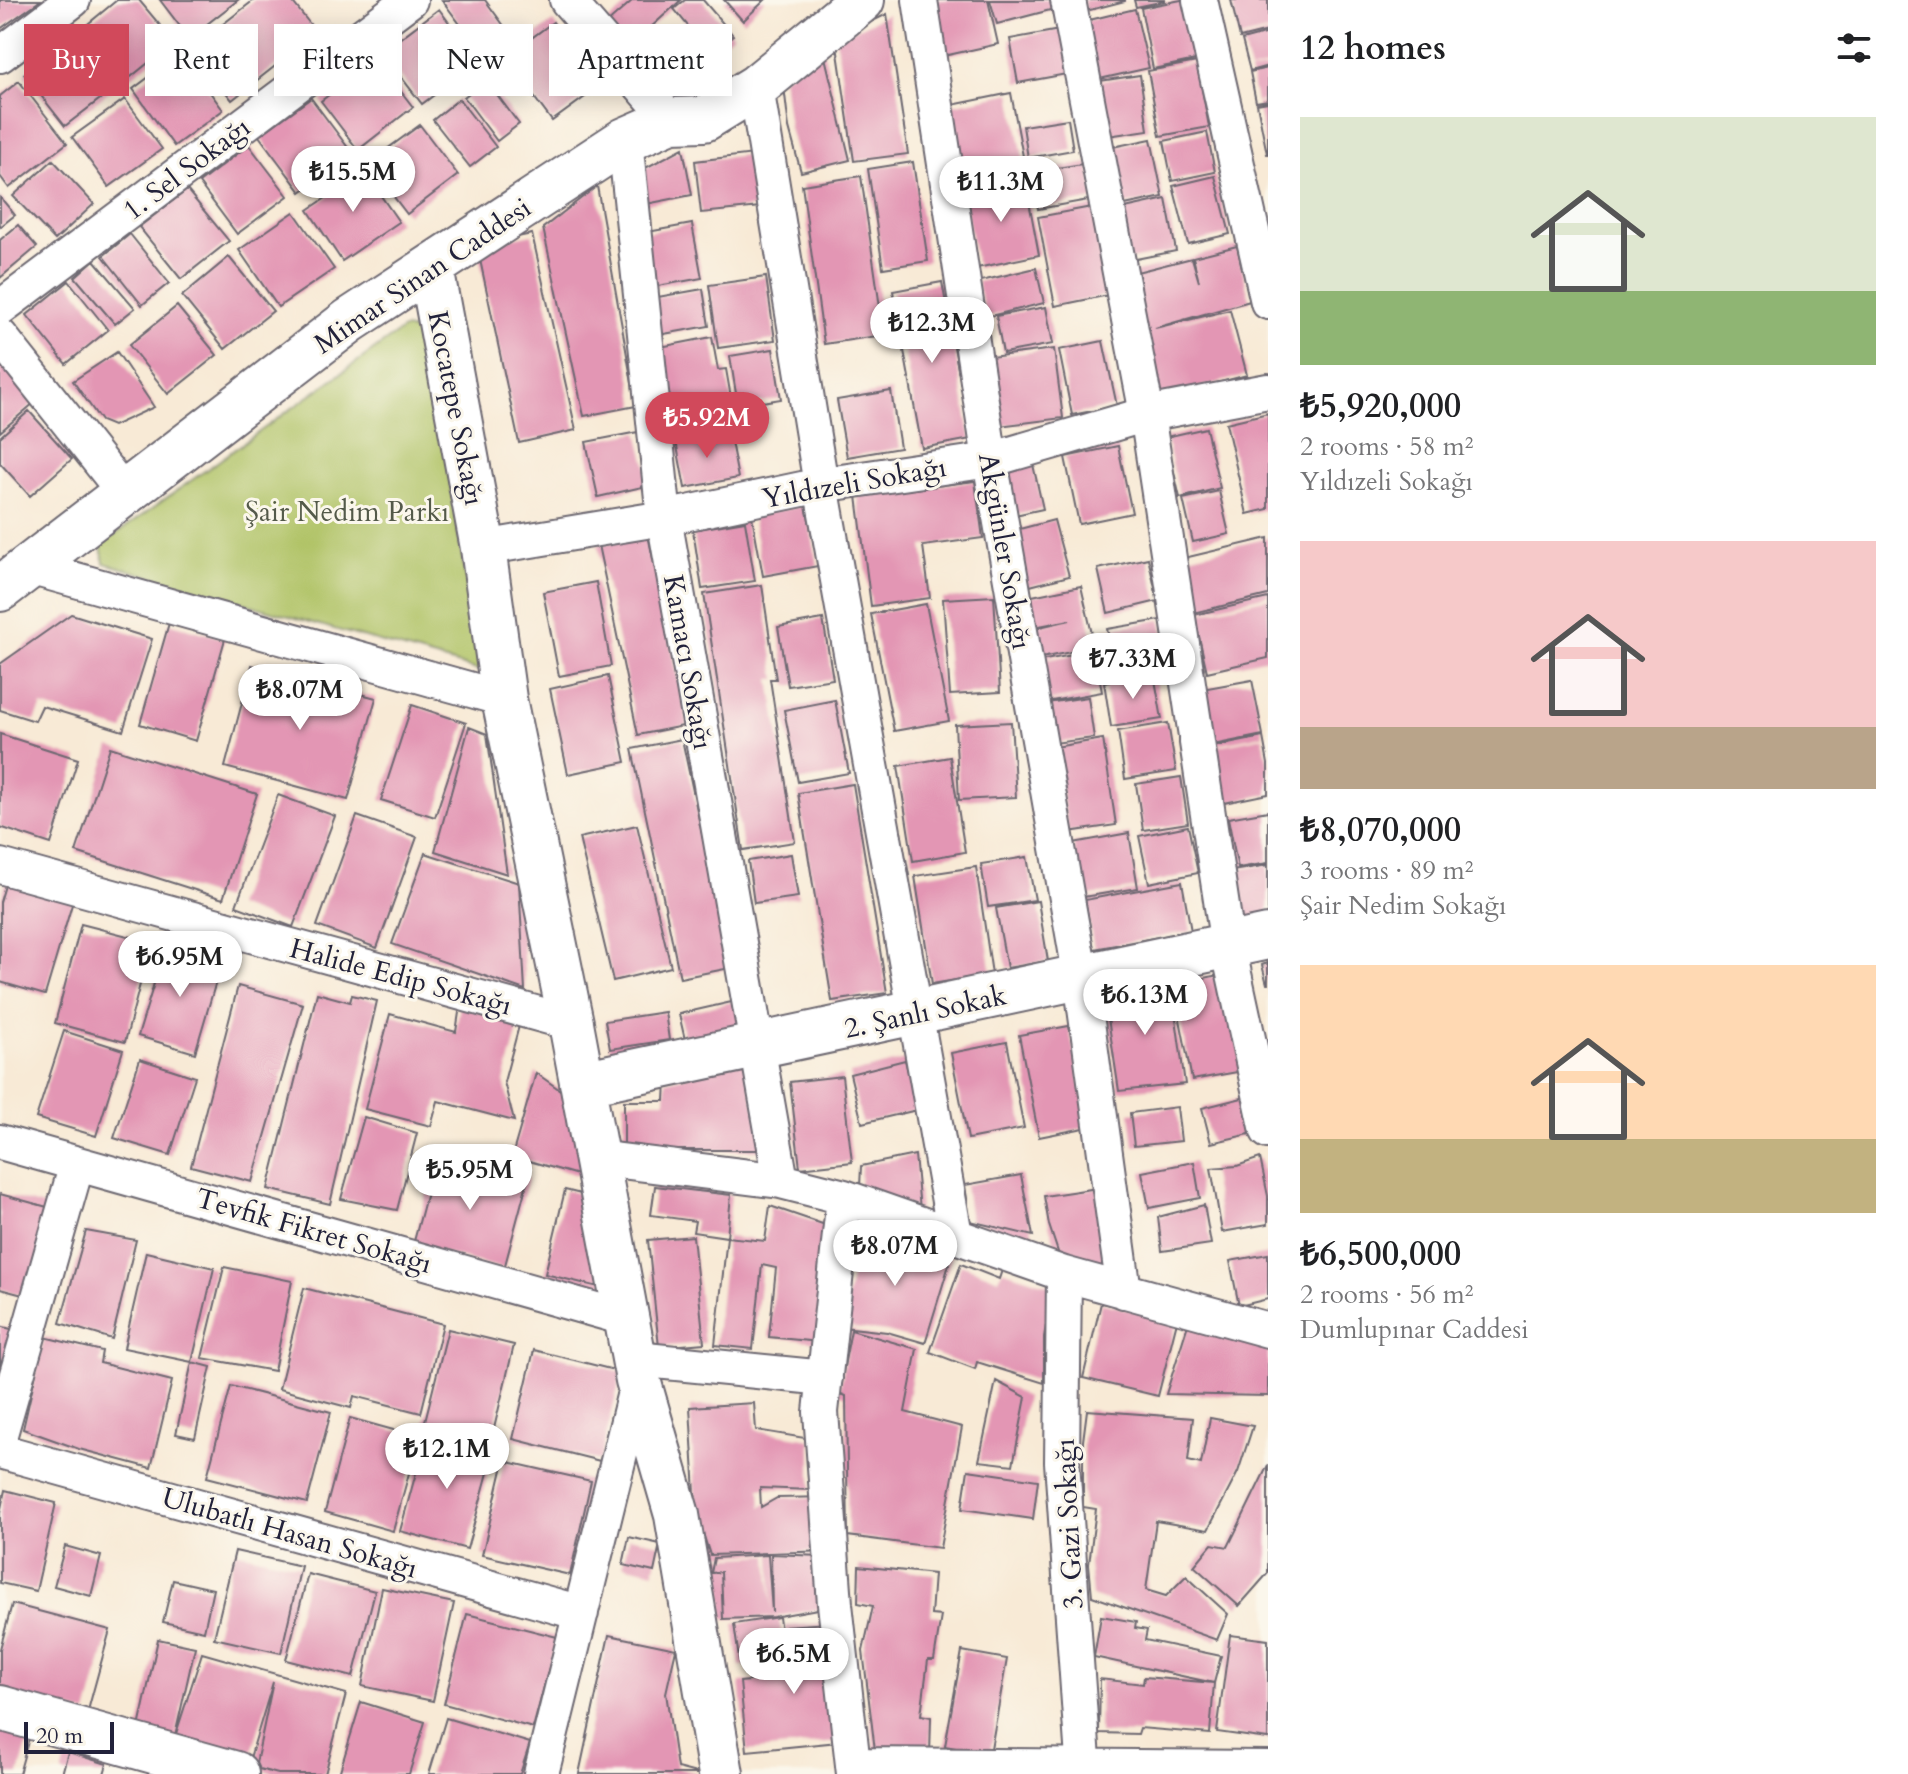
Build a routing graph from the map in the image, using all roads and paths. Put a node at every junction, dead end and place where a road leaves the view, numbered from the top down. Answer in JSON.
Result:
{"nodes":[{"id":1,"x":73,"y":0,"type":"edge"},
{"id":2,"x":410,"y":0,"type":"edge"},
{"id":3,"x":567,"y":0,"type":"edge"},
{"id":4,"x":862,"y":0,"type":"edge"},
{"id":5,"x":920,"y":0,"type":"edge"},
{"id":6,"x":1068,"y":0,"type":"edge"},
{"id":7,"x":1200,"y":0,"type":"edge"},
{"id":8,"x":0,"y":55,"type":"edge"},
{"id":9,"x":756,"y":87,"type":"junction"},
{"id":10,"x":671,"y":120,"type":"junction"},
{"id":11,"x":625,"y":140,"type":"junction"},
{"id":12,"x":431,"y":268,"type":"junction"},
{"id":13,"x":1268,"y":302,"type":"edge"},
{"id":14,"x":0,"y":308,"type":"edge"},
{"id":15,"x":0,"y":336,"type":"edge"},
{"id":16,"x":1268,"y":391,"type":"edge"},
{"id":17,"x":1147,"y":414,"type":"junction"},
{"id":18,"x":990,"y":460,"type":"junction"},
{"id":19,"x":821,"y":485,"type":"junction"},
{"id":20,"x":123,"y":491,"type":"junction"},
{"id":21,"x":664,"y":518,"type":"junction"},
{"id":22,"x":483,"y":548,"type":"junction"},
{"id":23,"x":14,"y":578,"type":"edge"},
{"id":24,"x":504,"y":699,"type":"junction"},
{"id":25,"x":0,"y":866,"type":"edge"},
{"id":26,"x":1248,"y":941,"type":"edge"},
{"id":27,"x":1081,"y":979,"type":"junction"},
{"id":28,"x":915,"y":1014,"type":"junction"},
{"id":29,"x":571,"y":1023,"type":"junction"},
{"id":30,"x":755,"y":1047,"type":"junction"},
{"id":31,"x":582,"y":1083,"type":"junction"},
{"id":32,"x":1268,"y":1131,"type":"edge"},
{"id":33,"x":0,"y":1142,"type":"edge"},
{"id":34,"x":597,"y":1158,"type":"junction"},
{"id":35,"x":77,"y":1164,"type":"junction"},
{"id":36,"x":781,"y":1181,"type":"junction"},
{"id":37,"x":844,"y":1197,"type":"junction"},
{"id":38,"x":955,"y":1235,"type":"junction"},
{"id":39,"x":1064,"y":1274,"type":"junction"},
{"id":40,"x":1124,"y":1291,"type":"junction"},
{"id":41,"x":1268,"y":1330,"type":"edge"},
{"id":42,"x":634,"y":1353,"type":"junction"},
{"id":43,"x":825,"y":1378,"type":"junction"},
{"id":44,"x":0,"y":1434,"type":"edge"},
{"id":45,"x":0,"y":1451,"type":"edge"},
{"id":46,"x":581,"y":1613,"type":"junction"},
{"id":47,"x":0,"y":1708,"type":"edge"},
{"id":48,"x":1268,"y":1768,"type":"edge"},
{"id":49,"x":854,"y":1769,"type":"edge"},
{"id":50,"x":1084,"y":1772,"type":"edge"},
{"id":51,"x":236,"y":1774,"type":"edge"},
{"id":52,"x":541,"y":1774,"type":"edge"},
{"id":53,"x":721,"y":1774,"type":"edge"}],
"edges":[{"from":1,"to":8,"type":"street"},
{"from":2,"to":14,"type":"street","name":"1. Sel Sokağı"},
{"from":3,"to":10,"type":"street"},
{"from":4,"to":9,"type":"street","name":"Mimar Sinan Caddesi"},
{"from":5,"to":18,"type":"street","name":"Akgünler Sokağı"},
{"from":6,"to":17,"type":"street"},
{"from":7,"to":13,"type":"street"},
{"from":9,"to":10,"type":"street","name":"Mimar Sinan Caddesi"},
{"from":9,"to":19,"type":"street"},
{"from":10,"to":11,"type":"street","name":"Mimar Sinan Caddesi"},
{"from":11,"to":12,"type":"street","name":"Mimar Sinan Caddesi"},
{"from":11,"to":21,"type":"street","name":"Kamacı Sokağı"},
{"from":12,"to":20,"type":"street","name":"Mimar Sinan Caddesi"},
{"from":12,"to":22,"type":"street","name":"Kocatepe Sokağı"},
{"from":15,"to":20,"type":"street"},
{"from":16,"to":17,"type":"street","name":"Yıldızeli Sokağı"},
{"from":17,"to":18,"type":"street","name":"Yıldızeli Sokağı"},
{"from":17,"to":26,"type":"street"},
{"from":18,"to":19,"type":"street","name":"Yıldızeli Sokağı"},
{"from":18,"to":27,"type":"street","name":"Akgünler Sokağı"},
{"from":19,"to":21,"type":"street","name":"Yıldızeli Sokağı"},
{"from":19,"to":28,"type":"street"},
{"from":20,"to":23,"type":"street","name":"Mimar Sinan Caddesi"},
{"from":21,"to":22,"type":"street","name":"Yıldızeli Sokağı"},
{"from":21,"to":30,"type":"street","name":"Kamacı Sokağı"},
{"from":22,"to":24,"type":"street","name":"Kocatepe Sokağı"},
{"from":23,"to":24,"type":"street"},
{"from":24,"to":29,"type":"street","name":"Kocatepe Sokağı"},
{"from":25,"to":29,"type":"street","name":"Halide Edip Sokağı"},
{"from":26,"to":27,"type":"street","name":"2. Şanlı Sokak"},
{"from":26,"to":32,"type":"street"},
{"from":27,"to":28,"type":"street","name":"2. Şanlı Sokak"},
{"from":27,"to":40,"type":"street","name":"Akgünler Sokağı"},
{"from":28,"to":30,"type":"street","name":"2. Şanlı Sokak"},
{"from":28,"to":38,"type":"street"},
{"from":29,"to":31,"type":"street","name":"Kocatepe Sokağı"},
{"from":30,"to":31,"type":"street","name":"2. Şanlı Sokak"},
{"from":30,"to":36,"type":"street","name":"Kamacı Sokağı"},
{"from":31,"to":34,"type":"street","name":"Kocatepe Sokağı"},
{"from":33,"to":35,"type":"street","name":"Tevfik Fikret Sokağı"},
{"from":34,"to":36,"type":"street"},
{"from":34,"to":42,"type":"street","name":"Kocatepe Sokağı"},
{"from":35,"to":42,"type":"street","name":"Tevfik Fikret Sokağı"},
{"from":35,"to":44,"type":"street"},
{"from":36,"to":37,"type":"street"},
{"from":37,"to":38,"type":"street"},
{"from":37,"to":43,"type":"street"},
{"from":38,"to":39,"type":"street"},
{"from":39,"to":40,"type":"street"},
{"from":39,"to":50,"type":"street","name":"3. Gazi Sokağı"},
{"from":40,"to":41,"type":"street"},
{"from":42,"to":43,"type":"street","name":"Tevfik Fikret Sokağı"},
{"from":42,"to":46,"type":"street"},
{"from":42,"to":53,"type":"street","name":"Kocatepe Sokağı"},
{"from":43,"to":49,"type":"street"},
{"from":45,"to":46,"type":"street","name":"Ulubatlı Hasan Sokağı"},
{"from":46,"to":52,"type":"street"},
{"from":47,"to":51,"type":"street"},
{"from":48,"to":50,"type":"street"},
{"from":49,"to":50,"type":"street"}]}
